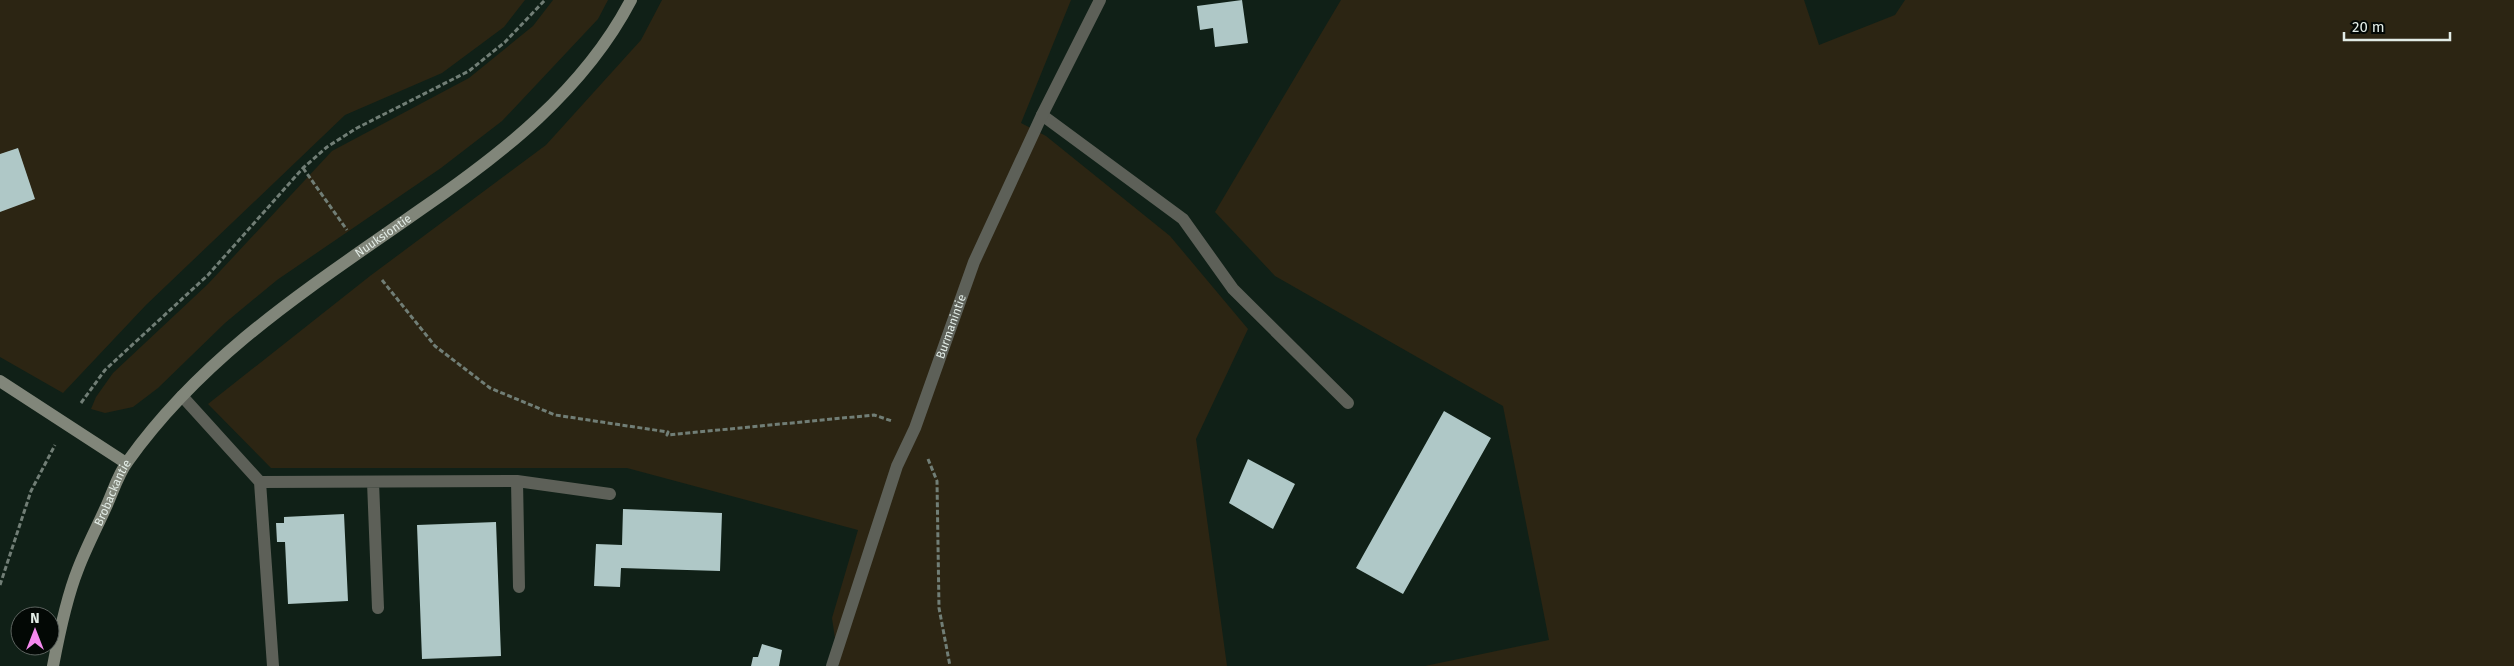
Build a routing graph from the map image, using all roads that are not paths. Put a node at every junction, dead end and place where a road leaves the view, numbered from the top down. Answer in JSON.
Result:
{"nodes":[{"id":1,"x":631,"y":0,"type":"edge"},
{"id":2,"x":1100,"y":0,"type":"edge"},
{"id":3,"x":1042,"y":115,"type":"junction"},
{"id":4,"x":0,"y":381,"type":"edge"},
{"id":5,"x":182,"y":396,"type":"junction"},
{"id":6,"x":1348,"y":403,"type":"dead end"},
{"id":7,"x":126,"y":463,"type":"junction"},
{"id":8,"x":517,"y":481,"type":"junction"},
{"id":9,"x":260,"y":482,"type":"junction"},
{"id":10,"x":373,"y":482,"type":"junction"},
{"id":11,"x":610,"y":494,"type":"dead end"},
{"id":12,"x":518,"y":586,"type":"dead end"},
{"id":13,"x":378,"y":608,"type":"dead end"},
{"id":14,"x":54,"y":666,"type":"edge"},
{"id":15,"x":273,"y":666,"type":"edge"},
{"id":16,"x":832,"y":666,"type":"edge"}],
"edges":[{"from":1,"to":5,"type":"street","name":"Nuuksiontie"},
{"from":2,"to":3,"type":"street","name":"Burmanintie"},
{"from":3,"to":6,"type":"street"},
{"from":3,"to":16,"type":"street","name":"Burmanintie"},
{"from":4,"to":7,"type":"street","name":"Brobackantie"},
{"from":5,"to":7,"type":"street","name":"Nuuksiontie"},
{"from":5,"to":9,"type":"street"},
{"from":7,"to":14,"type":"street","name":"Brobackantie"},
{"from":8,"to":10,"type":"street"},
{"from":8,"to":11,"type":"street"},
{"from":8,"to":12,"type":"street"},
{"from":9,"to":10,"type":"street"},
{"from":9,"to":15,"type":"street"},
{"from":10,"to":13,"type":"street"}]}
